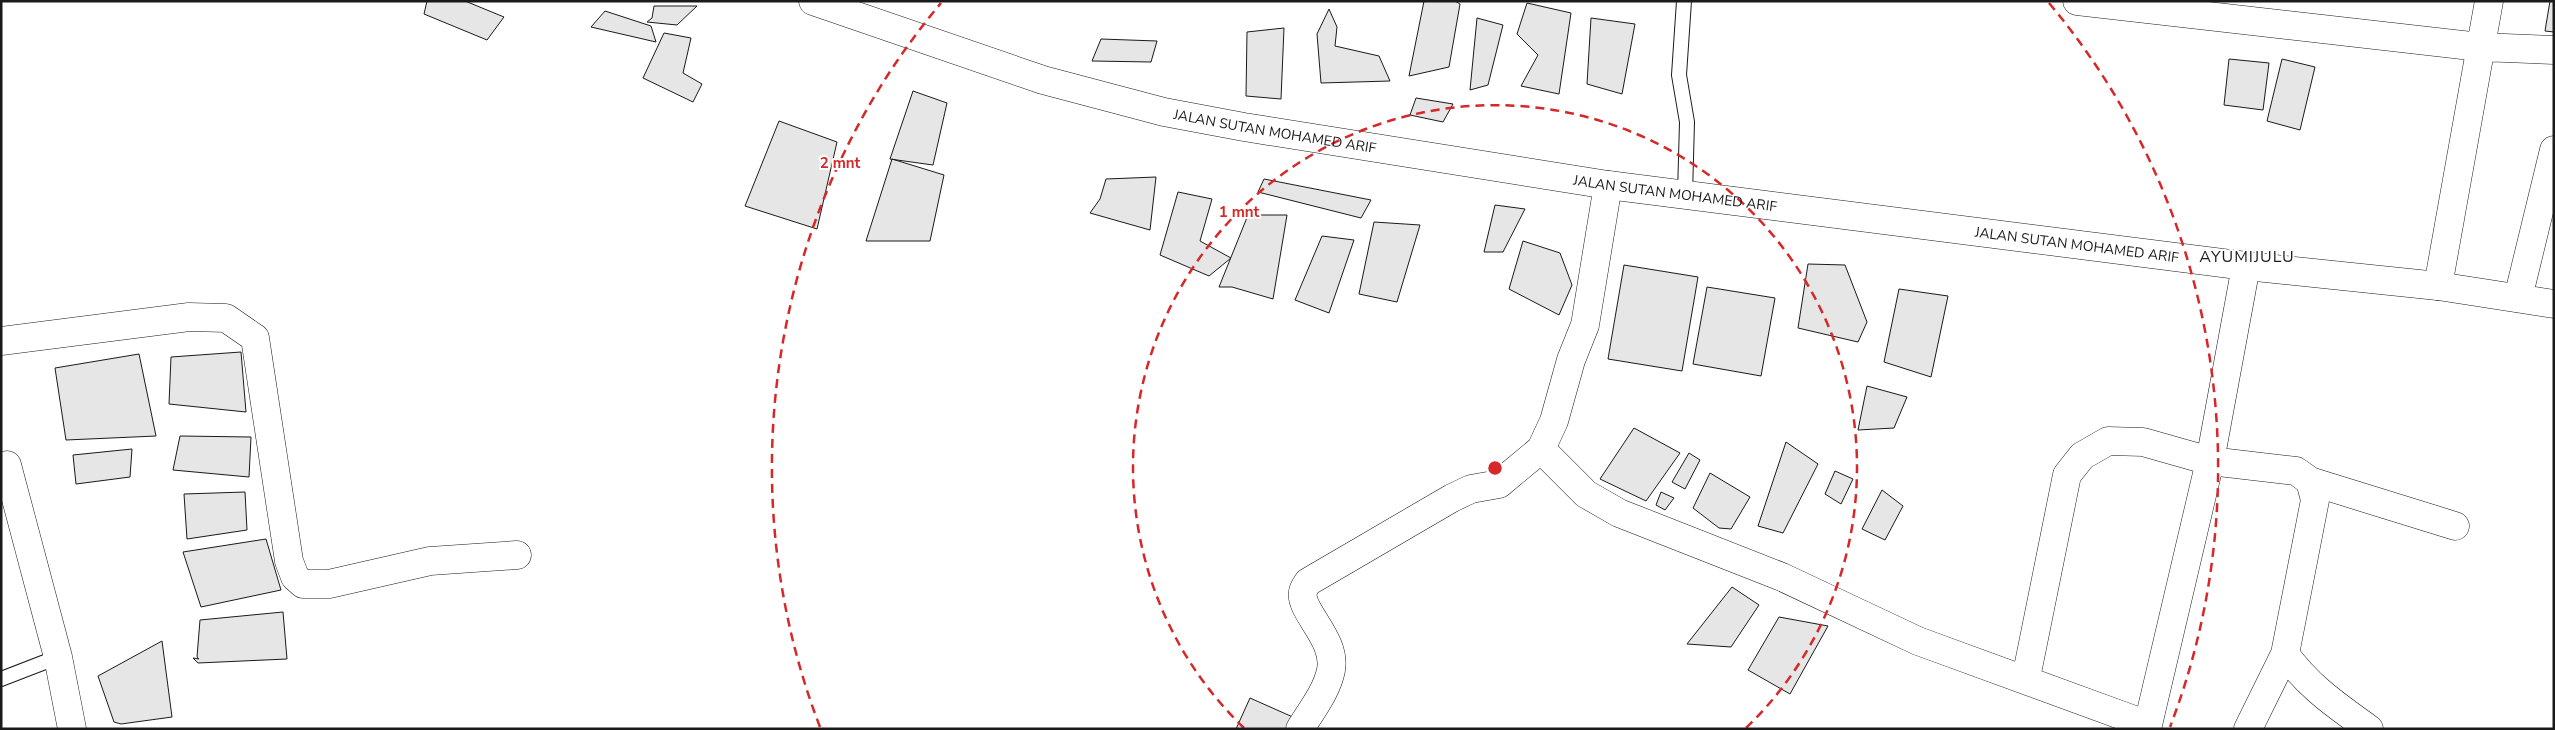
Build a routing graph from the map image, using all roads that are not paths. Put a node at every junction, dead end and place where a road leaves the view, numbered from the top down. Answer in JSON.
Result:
{"nodes":[{"id":1,"x":813,"y":1,"type":"edge"},
{"id":2,"x":1684,"y":1,"type":"edge"},
{"id":3,"x":2489,"y":1,"type":"edge"},
{"id":4,"x":2082,"y":2,"type":"edge"},
{"id":5,"x":2229,"y":10,"type":"edge"},
{"id":6,"x":2480,"y":47,"type":"junction"},
{"id":7,"x":2554,"y":50,"type":"edge"},
{"id":8,"x":2554,"y":150,"type":"edge"},
{"id":9,"x":1608,"y":184,"type":"junction"},
{"id":10,"x":1685,"y":194,"type":"junction"},
{"id":11,"x":2246,"y":266,"type":"junction"},
{"id":12,"x":2438,"y":286,"type":"junction"},
{"id":13,"x":2518,"y":298,"type":"junction"},
{"id":14,"x":2554,"y":304,"type":"edge"},
{"id":15,"x":1,"y":341,"type":"edge"},
{"id":16,"x":1541,"y":449,"type":"junction"},
{"id":17,"x":2210,"y":460,"type":"junction"},
{"id":18,"x":7,"y":465,"type":"dead end"},
{"id":19,"x":2310,"y":481,"type":"junction"},
{"id":20,"x":2455,"y":526,"type":"dead end"},
{"id":21,"x":517,"y":555,"type":"dead end"},
{"id":22,"x":2285,"y":654,"type":"junction"},
{"id":23,"x":58,"y":657,"type":"junction"},
{"id":24,"x":2026,"y":678,"type":"junction"},
{"id":25,"x":1,"y":679,"type":"edge"},
{"id":26,"x":2148,"y":727,"type":"edge"},
{"id":27,"x":72,"y":729,"type":"edge"},
{"id":28,"x":1300,"y":729,"type":"edge"},
{"id":29,"x":2248,"y":729,"type":"edge"},
{"id":30,"x":2369,"y":729,"type":"edge"}],
"edges":[{"from":1,"to":9,"type":"street","name":"JALAN SUTAN MOHAMED ARIF"},
{"from":2,"to":10,"type":"lane"},
{"from":3,"to":6,"type":"street"},
{"from":4,"to":5,"type":"street"},
{"from":5,"to":6,"type":"street"},
{"from":6,"to":7,"type":"street"},
{"from":6,"to":12,"type":"street"},
{"from":8,"to":13,"type":"street"},
{"from":9,"to":10,"type":"street","name":"JALAN SUTAN MOHAMED ARIF"},
{"from":9,"to":16,"type":"street"},
{"from":10,"to":11,"type":"street","name":"JALAN SUTAN MOHAMED ARIF"},
{"from":11,"to":12,"type":"street","name":"JALAN SUTAN MOHAMED ARIF"},
{"from":11,"to":17,"type":"street"},
{"from":12,"to":13,"type":"street","name":"JALAN SUTAN MOHAMED ARIF"},
{"from":13,"to":14,"type":"street","name":"JALAN SUTAN MOHAMED ARIF"},
{"from":15,"to":21,"type":"street"},
{"from":16,"to":24,"type":"street"},
{"from":16,"to":28,"type":"street"},
{"from":17,"to":19,"type":"street"},
{"from":17,"to":24,"type":"street"},
{"from":17,"to":26,"type":"street"},
{"from":18,"to":23,"type":"street"},
{"from":19,"to":20,"type":"street"},
{"from":19,"to":22,"type":"street"},
{"from":22,"to":29,"type":"street"},
{"from":22,"to":30,"type":"street"},
{"from":23,"to":25,"type":"lane"},
{"from":23,"to":27,"type":"street"},
{"from":24,"to":26,"type":"street"}]}
